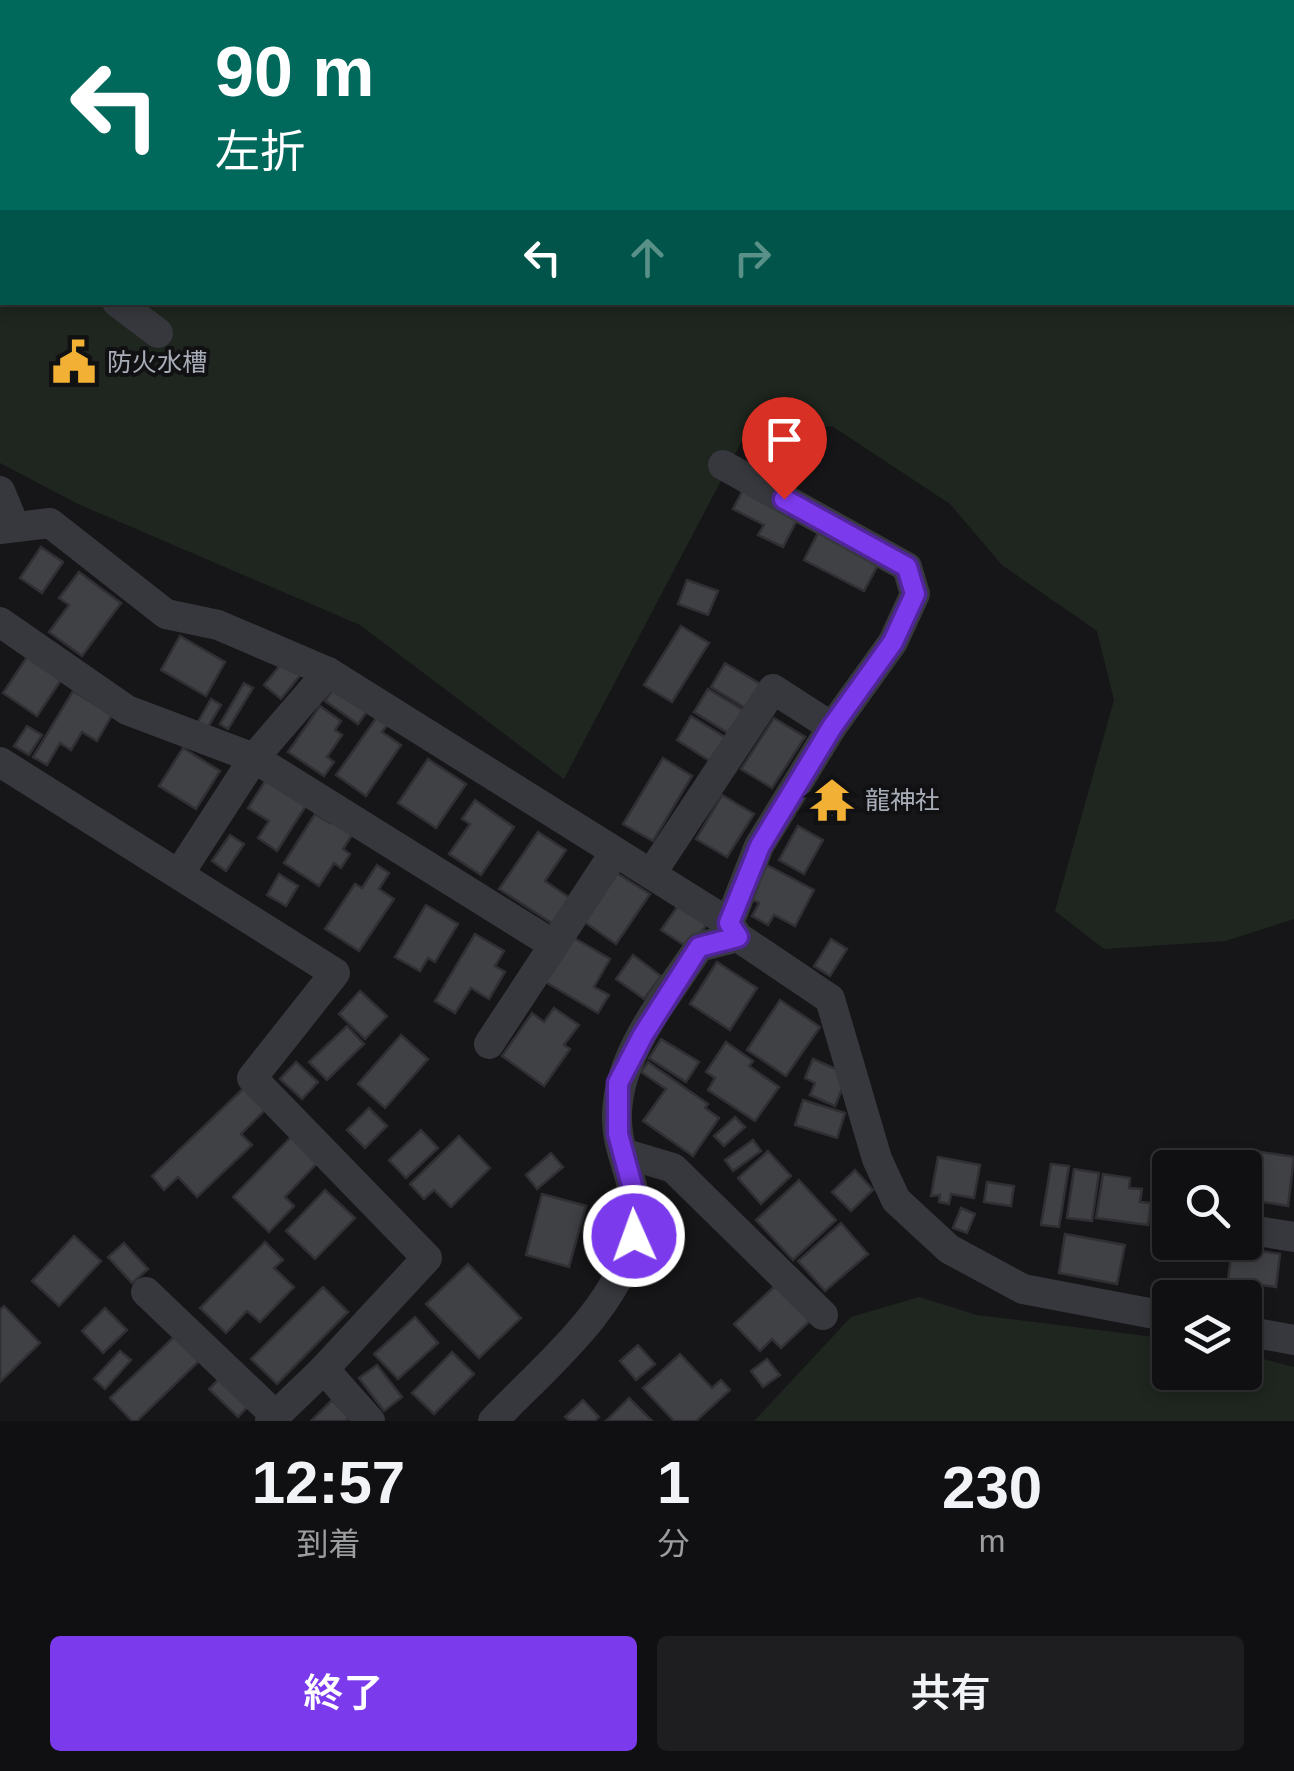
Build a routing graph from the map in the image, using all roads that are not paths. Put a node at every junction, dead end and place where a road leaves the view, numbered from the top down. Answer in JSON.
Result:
{"nodes":[{"id":1,"x":122,"y":305,"type":"edge"},
{"id":2,"x":158,"y":333,"type":"dead end"},
{"id":3,"x":724,"y":464,"type":"dead end"},
{"id":4,"x":0,"y":491,"type":"edge"},
{"id":5,"x":8,"y":528,"type":"edge"},
{"id":6,"x":0,"y":622,"type":"edge"},
{"id":7,"x":328,"y":672,"type":"junction"},
{"id":8,"x":832,"y":727,"type":"junction"},
{"id":9,"x":254,"y":758,"type":"junction"},
{"id":10,"x":0,"y":762,"type":"edge"},
{"id":11,"x":615,"y":852,"type":"junction"},
{"id":12,"x":179,"y":874,"type":"junction"},
{"id":13,"x":651,"y":874,"type":"junction"},
{"id":14,"x":734,"y":930,"type":"junction"},
{"id":15,"x":554,"y":945,"type":"junction"},
{"id":16,"x":489,"y":1044,"type":"dead end"},
{"id":17,"x":623,"y":1153,"type":"junction"},
{"id":18,"x":1262,"y":1231,"type":"edge"},
{"id":19,"x":1294,"y":1236,"type":"edge"},
{"id":20,"x":146,"y":1292,"type":"dead end"},
{"id":21,"x":1152,"y":1314,"type":"edge"},
{"id":22,"x":823,"y":1316,"type":"dead end"},
{"id":23,"x":1262,"y":1334,"type":"edge"},
{"id":24,"x":1294,"y":1340,"type":"edge"},
{"id":25,"x":324,"y":1370,"type":"junction"},
{"id":26,"x":273,"y":1418,"type":"edge"},
{"id":27,"x":370,"y":1421,"type":"edge"},
{"id":28,"x":493,"y":1421,"type":"edge"}],
"edges":[{"from":1,"to":2,"type":"street"},
{"from":3,"to":8,"type":"street"},
{"from":4,"to":5,"type":"street"},
{"from":5,"to":7,"type":"street"},
{"from":6,"to":9,"type":"street"},
{"from":7,"to":9,"type":"street"},
{"from":7,"to":11,"type":"street"},
{"from":8,"to":13,"type":"street"},
{"from":8,"to":14,"type":"street"},
{"from":9,"to":12,"type":"street"},
{"from":9,"to":15,"type":"street"},
{"from":10,"to":12,"type":"street"},
{"from":11,"to":13,"type":"street"},
{"from":11,"to":15,"type":"street"},
{"from":12,"to":25,"type":"street"},
{"from":13,"to":14,"type":"street"},
{"from":14,"to":17,"type":"street"},
{"from":14,"to":21,"type":"street"},
{"from":15,"to":16,"type":"street"},
{"from":17,"to":22,"type":"street"},
{"from":17,"to":28,"type":"street"},
{"from":18,"to":19,"type":"street"},
{"from":20,"to":26,"type":"street"},
{"from":23,"to":24,"type":"street"},
{"from":25,"to":26,"type":"street"},
{"from":25,"to":27,"type":"street"}]}
